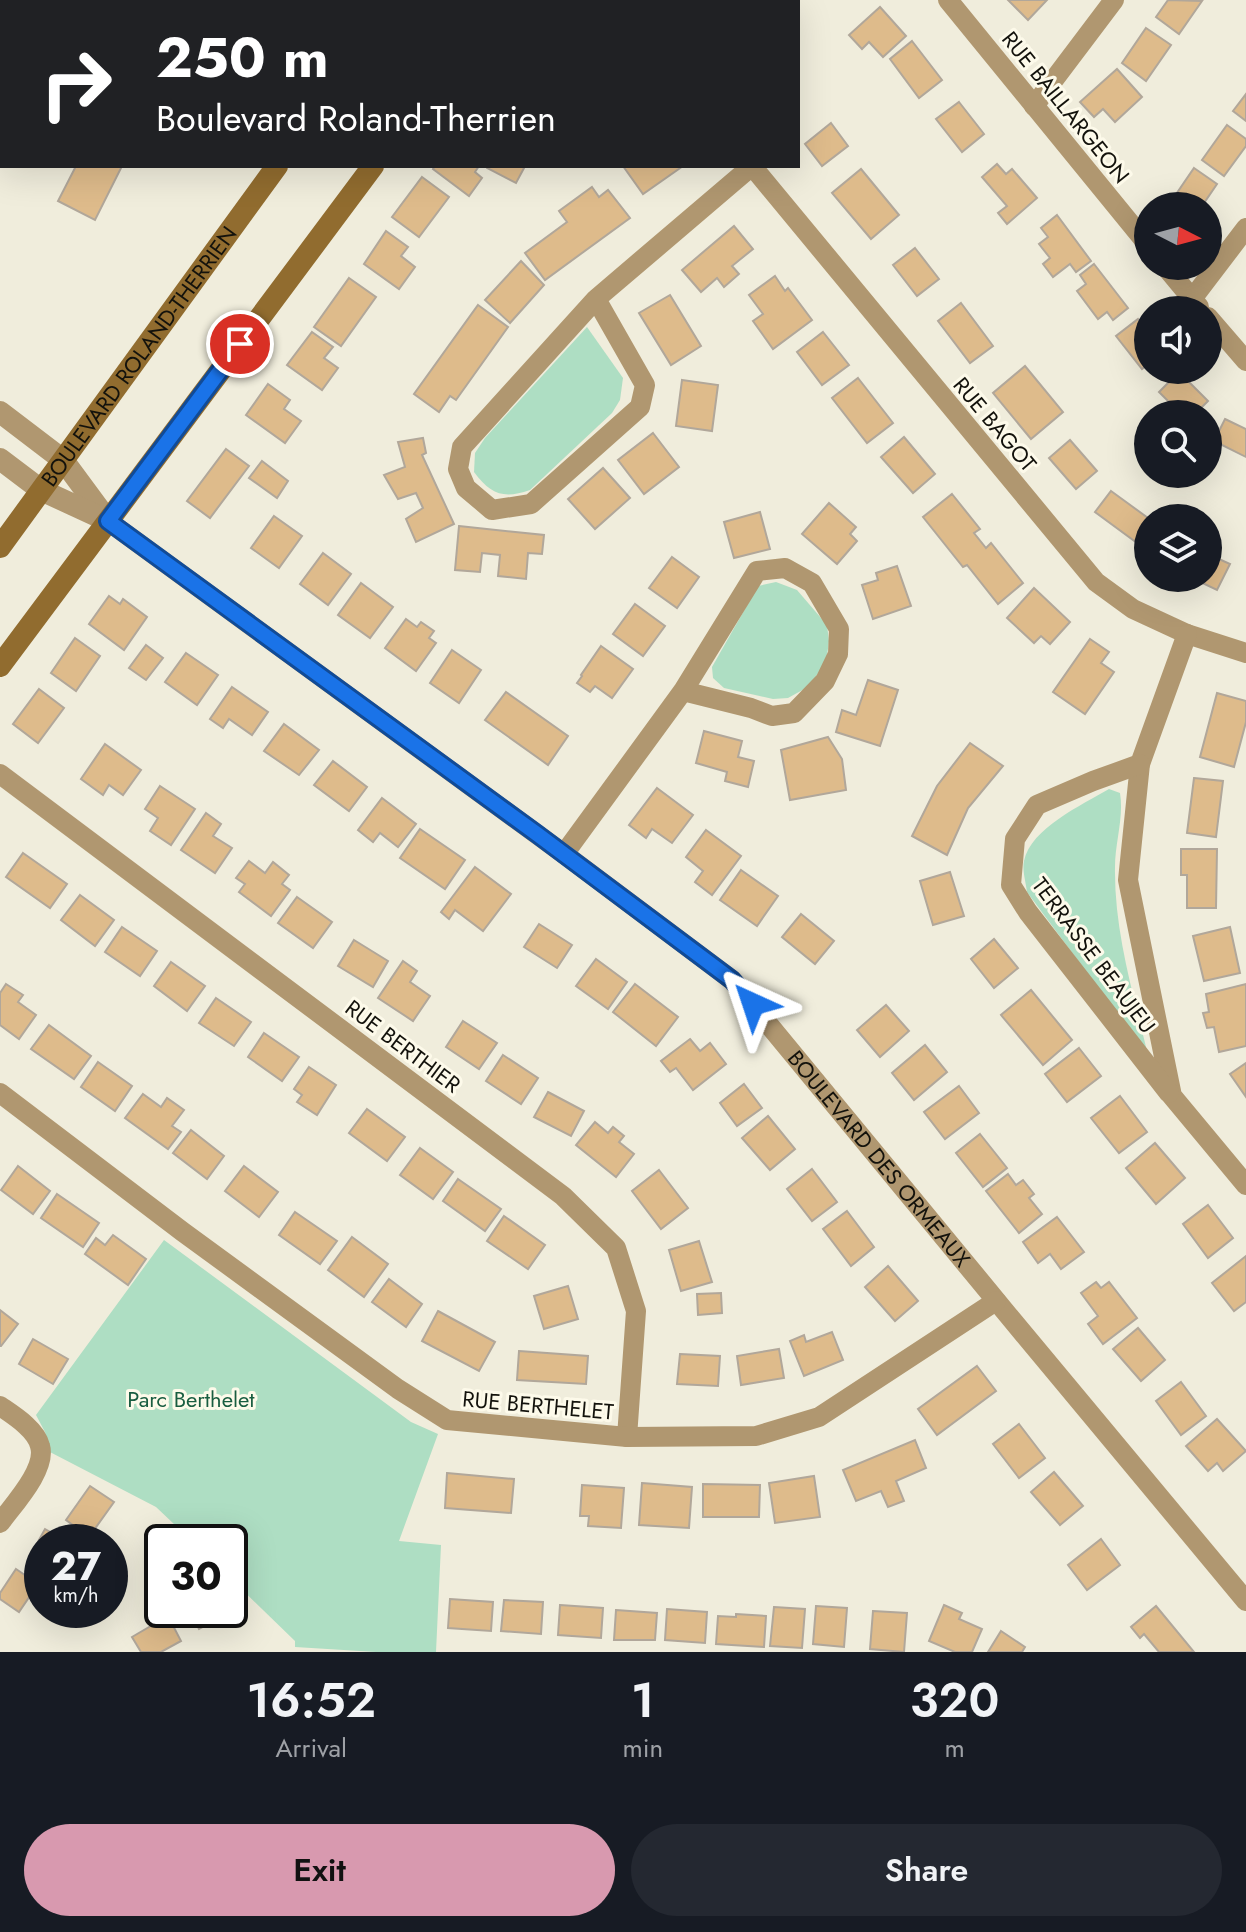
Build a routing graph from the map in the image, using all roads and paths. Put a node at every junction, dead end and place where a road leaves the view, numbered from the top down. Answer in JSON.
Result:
{"nodes":[{"id":1,"x":948,"y":0,"type":"edge"},
{"id":2,"x":1114,"y":0,"type":"edge"},
{"id":3,"x":1034,"y":106,"type":"junction"},
{"id":4,"x":276,"y":168,"type":"edge"},
{"id":5,"x":372,"y":168,"type":"edge"},
{"id":6,"x":750,"y":168,"type":"edge"},
{"id":7,"x":754,"y":168,"type":"edge"},
{"id":8,"x":1134,"y":228,"type":"edge"},
{"id":9,"x":1246,"y":228,"type":"edge"},
{"id":10,"x":1176,"y":280,"type":"edge"},
{"id":11,"x":1190,"y":296,"type":"edge"},
{"id":12,"x":1203,"y":296,"type":"edge"},
{"id":13,"x":596,"y":299,"type":"junction"},
{"id":14,"x":1222,"y":333,"type":"edge"},
{"id":15,"x":1246,"y":361,"type":"edge"},
{"id":16,"x":0,"y":412,"type":"edge"},
{"id":17,"x":0,"y":459,"type":"edge"},
{"id":18,"x":63,"y":460,"type":"junction"},
{"id":19,"x":41,"y":490,"type":"junction"},
{"id":20,"x":108,"y":521,"type":"junction"},
{"id":21,"x":0,"y":547,"type":"edge"},
{"id":22,"x":1187,"y":634,"type":"junction"},
{"id":23,"x":1246,"y":653,"type":"edge"},
{"id":24,"x":0,"y":666,"type":"edge"},
{"id":25,"x":683,"y":691,"type":"junction"},
{"id":26,"x":1140,"y":764,"type":"junction"},
{"id":27,"x":0,"y":774,"type":"edge"},
{"id":28,"x":564,"y":854,"type":"junction"},
{"id":29,"x":0,"y":1093,"type":"edge"},
{"id":30,"x":1172,"y":1096,"type":"junction"},
{"id":31,"x":1246,"y":1185,"type":"edge"},
{"id":32,"x":996,"y":1301,"type":"junction"},
{"id":33,"x":0,"y":1406,"type":"edge"},
{"id":34,"x":627,"y":1437,"type":"junction"},
{"id":35,"x":0,"y":1523,"type":"edge"},
{"id":36,"x":1246,"y":1601,"type":"edge"}],
"edges":[{"from":1,"to":3,"type":"street","name":"RUE BAILLARGEON"},
{"from":2,"to":3,"type":"street"},
{"from":3,"to":8,"type":"street","name":"RUE BAILLARGEON"},
{"from":4,"to":18,"type":"main road","name":"BOULEVARD ROLAND-THERRIEN"},
{"from":5,"to":20,"type":"main road"},
{"from":6,"to":13,"type":"street"},
{"from":7,"to":22,"type":"street","name":"RUE BAGOT"},
{"from":9,"to":12,"type":"street"},
{"from":10,"to":11,"type":"street"},
{"from":13,"to":13,"type":"street"},
{"from":14,"to":15,"type":"street"},
{"from":16,"to":18,"type":"street","name":"BOULEVARD DES ORMEAUX"},
{"from":17,"to":19,"type":"street","name":"BOULEVARD DES ORMEAUX"},
{"from":18,"to":19,"type":"main road","name":"BOULEVARD ROLAND-THERRIEN"},
{"from":18,"to":20,"type":"street","name":"BOULEVARD DES ORMEAUX"},
{"from":19,"to":20,"type":"street","name":"BOULEVARD DES ORMEAUX"},
{"from":19,"to":21,"type":"main road","name":"BOULEVARD ROLAND-THERRIEN"},
{"from":20,"to":24,"type":"main road"},
{"from":20,"to":28,"type":"street","name":"BOULEVARD DES ORMEAUX"},
{"from":22,"to":23,"type":"street","name":"RUE BAGOT"},
{"from":22,"to":26,"type":"street","name":"TERRASSE BEAUJEU"},
{"from":25,"to":25,"type":"street"},
{"from":25,"to":28,"type":"street"},
{"from":26,"to":30,"type":"street","name":"TERRASSE BEAUJEU"},
{"from":26,"to":30,"type":"street","name":"TERRASSE BEAUJEU"},
{"from":27,"to":34,"type":"street","name":"RUE BERTHIER"},
{"from":28,"to":32,"type":"street","name":"BOULEVARD DES ORMEAUX"},
{"from":29,"to":34,"type":"street","name":"RUE BERTHELET"},
{"from":30,"to":31,"type":"street","name":"TERRASSE BEAUJEU"},
{"from":32,"to":34,"type":"street","name":"RUE BERTHELET"},
{"from":32,"to":36,"type":"street","name":"BOULEVARD DES ORMEAUX"},
{"from":33,"to":35,"type":"street"}]}
